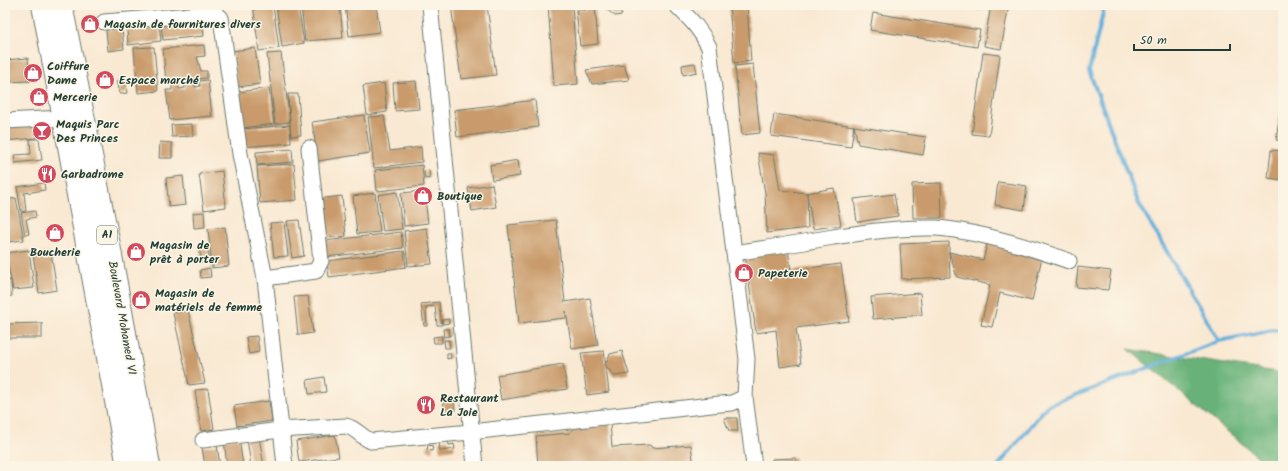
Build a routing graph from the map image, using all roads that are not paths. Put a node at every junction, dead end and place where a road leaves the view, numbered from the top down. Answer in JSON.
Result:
{"nodes":[{"id":1,"x":43,"y":5,"type":"edge"},
{"id":2,"x":61,"y":5,"type":"edge"},
{"id":3,"x":430,"y":5,"type":"edge"},
{"id":4,"x":676,"y":5,"type":"edge"},
{"id":5,"x":104,"y":22,"type":"dead end"},
{"id":6,"x":63,"y":118,"type":"junction"},
{"id":7,"x":5,"y":121,"type":"edge"},
{"id":8,"x":309,"y":148,"type":"dead end"},
{"id":9,"x":734,"y":253,"type":"junction"},
{"id":10,"x":1069,"y":261,"type":"dead end"},
{"id":11,"x":265,"y":278,"type":"junction"},
{"id":12,"x":745,"y":397,"type":"junction"},
{"id":13,"x":280,"y":430,"type":"junction"},
{"id":14,"x":471,"y":432,"type":"junction"},
{"id":15,"x":203,"y":440,"type":"dead end"},
{"id":16,"x":128,"y":466,"type":"edge"},
{"id":17,"x":149,"y":466,"type":"edge"},
{"id":18,"x":285,"y":466,"type":"edge"},
{"id":19,"x":475,"y":466,"type":"edge"},
{"id":20,"x":754,"y":466,"type":"edge"}],
"edges":[{"from":1,"to":6,"type":"main road","name":"Boulevard Mohamed VI","number":"A1"},
{"from":2,"to":17,"type":"main road","name":"Boulevard Mohamed VI","number":"A1"},
{"from":3,"to":14,"type":"street"},
{"from":4,"to":9,"type":"street"},
{"from":5,"to":11,"type":"street"},
{"from":6,"to":7,"type":"street"},
{"from":6,"to":16,"type":"main road","name":"Boulevard Mohamed VI","number":"A1"},
{"from":8,"to":11,"type":"street"},
{"from":9,"to":10,"type":"street"},
{"from":9,"to":12,"type":"street"},
{"from":11,"to":13,"type":"street"},
{"from":12,"to":14,"type":"street"},
{"from":12,"to":20,"type":"street"},
{"from":13,"to":14,"type":"street"},
{"from":13,"to":15,"type":"street"},
{"from":13,"to":18,"type":"street"},
{"from":14,"to":19,"type":"street"}]}
